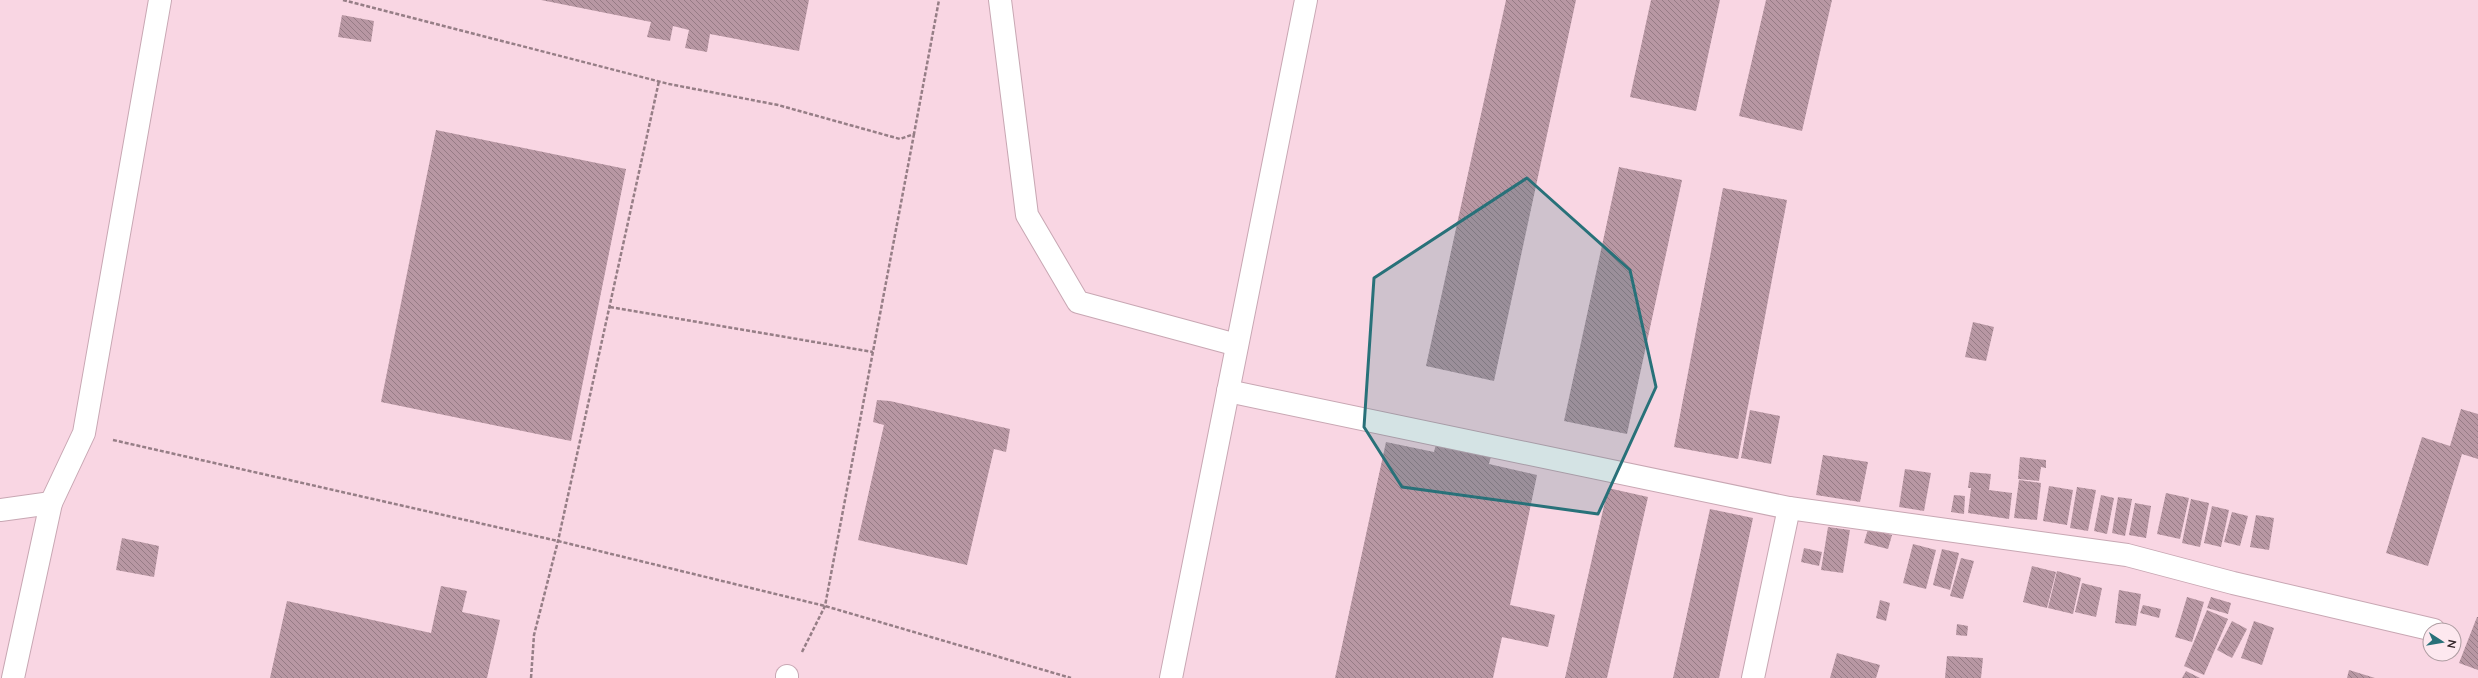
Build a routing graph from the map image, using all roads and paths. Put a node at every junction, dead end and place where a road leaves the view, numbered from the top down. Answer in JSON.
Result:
{"nodes":[{"id":1,"x":160,"y":0,"type":"edge"},
{"id":2,"x":343,"y":0,"type":"edge"},
{"id":3,"x":939,"y":0,"type":"edge"},
{"id":4,"x":1000,"y":0,"type":"edge"},
{"id":5,"x":1306,"y":0,"type":"edge"},
{"id":6,"x":659,"y":81,"type":"junction"},
{"id":7,"x":914,"y":134,"type":"junction"},
{"id":8,"x":610,"y":307,"type":"junction"},
{"id":9,"x":1237,"y":345,"type":"junction"},
{"id":10,"x":873,"y":352,"type":"junction"},
{"id":11,"x":1228,"y":391,"type":"junction"},
{"id":12,"x":84,"y":433,"type":"junction"},
{"id":13,"x":51,"y":503,"type":"junction"},
{"id":14,"x":1789,"y":508,"type":"junction"},
{"id":15,"x":0,"y":510,"type":"edge"},
{"id":16,"x":558,"y":541,"type":"junction"},
{"id":17,"x":825,"y":606,"type":"junction"},
{"id":18,"x":2422,"y":627,"type":"edge"},
{"id":19,"x":787,"y":677,"type":"edge"},
{"id":20,"x":14,"y":678,"type":"edge"},
{"id":21,"x":531,"y":678,"type":"edge"},
{"id":22,"x":1071,"y":678,"type":"edge"},
{"id":23,"x":1171,"y":678,"type":"edge"},
{"id":24,"x":1753,"y":678,"type":"edge"}],
"edges":[{"from":1,"to":12,"type":"lane"},
{"from":2,"to":6,"type":"path"},
{"from":3,"to":7,"type":"path"},
{"from":4,"to":9,"type":"lane"},
{"from":5,"to":9,"type":"lane"},
{"from":6,"to":7,"type":"path"},
{"from":6,"to":8,"type":"path"},
{"from":7,"to":10,"type":"path"},
{"from":8,"to":10,"type":"path"},
{"from":8,"to":16,"type":"path"},
{"from":9,"to":11,"type":"lane"},
{"from":10,"to":17,"type":"path"},
{"from":11,"to":14,"type":"lane"},
{"from":11,"to":23,"type":"lane"},
{"from":12,"to":13,"type":"lane"},
{"from":12,"to":16,"type":"path"},
{"from":13,"to":15,"type":"lane"},
{"from":13,"to":20,"type":"lane"},
{"from":14,"to":18,"type":"lane"},
{"from":14,"to":24,"type":"lane"},
{"from":16,"to":17,"type":"path"},
{"from":16,"to":21,"type":"path"},
{"from":17,"to":19,"type":"path"},
{"from":17,"to":22,"type":"path"}]}
